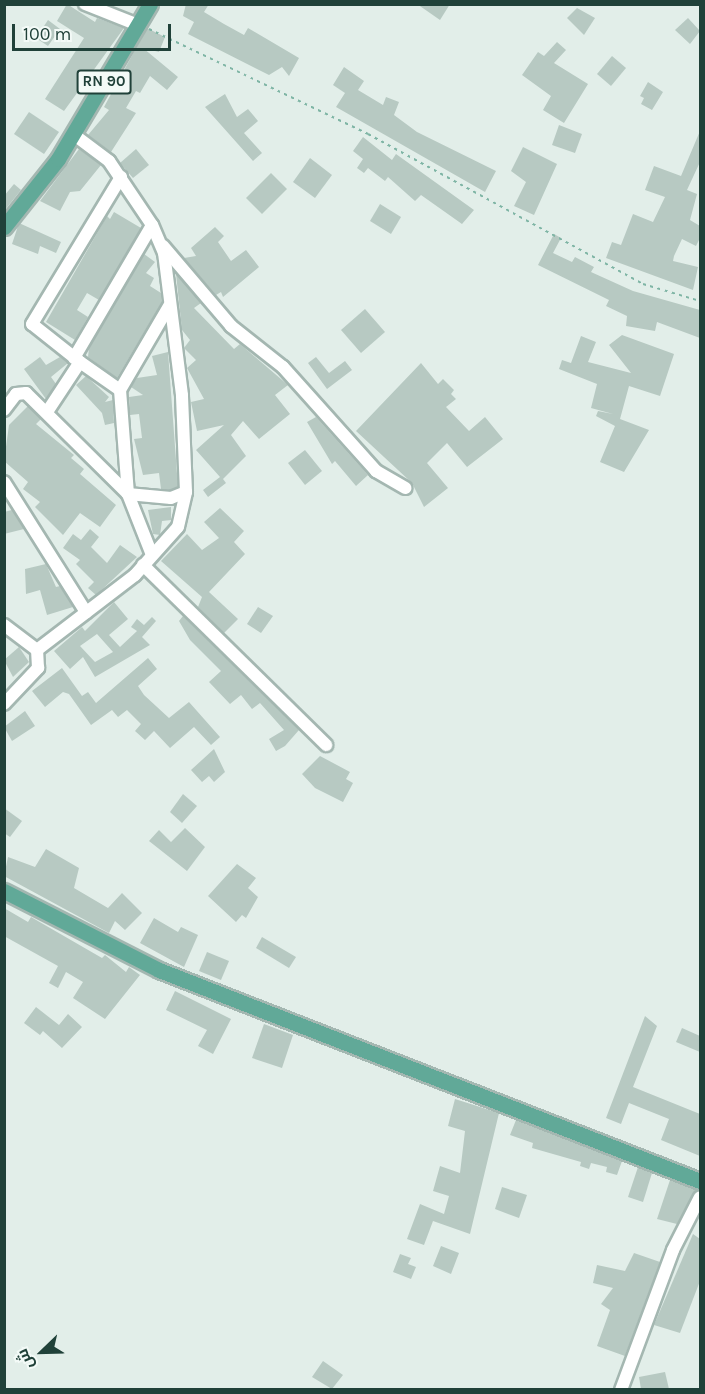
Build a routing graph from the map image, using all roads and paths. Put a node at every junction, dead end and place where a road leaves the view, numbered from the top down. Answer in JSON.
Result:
{"nodes":[{"id":1,"x":86,"y":4,"type":"edge"},
{"id":2,"x":150,"y":4,"type":"edge"},
{"id":3,"x":138,"y":25,"type":"junction"},
{"id":4,"x":73,"y":134,"type":"junction"},
{"id":5,"x":121,"y":177,"type":"junction"},
{"id":6,"x":152,"y":225,"type":"junction"},
{"id":7,"x":4,"y":227,"type":"edge"},
{"id":8,"x":158,"y":240,"type":"junction"},
{"id":9,"x":700,"y":301,"type":"edge"},
{"id":10,"x":169,"y":306,"type":"junction"},
{"id":11,"x":77,"y":360,"type":"junction"},
{"id":12,"x":120,"y":390,"type":"junction"},
{"id":13,"x":4,"y":410,"type":"edge"},
{"id":14,"x":47,"y":412,"type":"junction"},
{"id":15,"x":4,"y":482,"type":"edge"},
{"id":16,"x":405,"y":488,"type":"dead end"},
{"id":17,"x":186,"y":492,"type":"junction"},
{"id":18,"x":128,"y":494,"type":"junction"},
{"id":19,"x":152,"y":555,"type":"junction"},
{"id":20,"x":143,"y":565,"type":"junction"},
{"id":21,"x":86,"y":612,"type":"junction"},
{"id":22,"x":4,"y":625,"type":"edge"},
{"id":23,"x":37,"y":650,"type":"junction"},
{"id":24,"x":4,"y":704,"type":"edge"},
{"id":25,"x":326,"y":744,"type":"dead end"},
{"id":26,"x":4,"y":891,"type":"edge"},
{"id":27,"x":700,"y":1181,"type":"edge"},
{"id":28,"x":700,"y":1197,"type":"edge"},
{"id":29,"x":621,"y":1389,"type":"edge"}],
"edges":[{"from":1,"to":3,"type":"street"},
{"from":2,"to":3,"type":"main road","number":"RN 90"},
{"from":3,"to":4,"type":"main road","number":"RN 90"},
{"from":3,"to":9,"type":"path"},
{"from":4,"to":5,"type":"street"},
{"from":4,"to":7,"type":"main road","number":"RN 90"},
{"from":5,"to":6,"type":"street"},
{"from":5,"to":11,"type":"street"},
{"from":6,"to":8,"type":"street"},
{"from":6,"to":11,"type":"street"},
{"from":8,"to":10,"type":"street"},
{"from":8,"to":16,"type":"street"},
{"from":10,"to":12,"type":"street"},
{"from":10,"to":17,"type":"street"},
{"from":11,"to":12,"type":"street"},
{"from":11,"to":14,"type":"street"},
{"from":12,"to":18,"type":"street"},
{"from":13,"to":14,"type":"street"},
{"from":14,"to":18,"type":"street"},
{"from":15,"to":21,"type":"street"},
{"from":17,"to":18,"type":"street"},
{"from":17,"to":19,"type":"street"},
{"from":18,"to":19,"type":"street"},
{"from":19,"to":20,"type":"street"},
{"from":20,"to":21,"type":"street"},
{"from":20,"to":25,"type":"street"},
{"from":21,"to":23,"type":"street"},
{"from":22,"to":23,"type":"street"},
{"from":23,"to":24,"type":"street"},
{"from":26,"to":27,"type":"main road"},
{"from":28,"to":29,"type":"street"}]}
